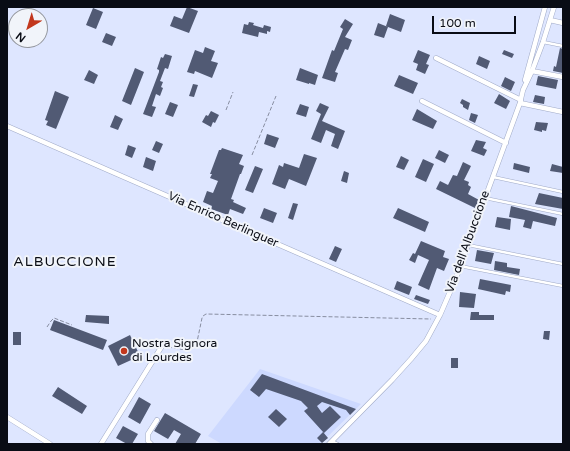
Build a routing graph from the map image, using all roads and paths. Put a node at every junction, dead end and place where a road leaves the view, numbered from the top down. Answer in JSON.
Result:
{"nodes":[{"id":1,"x":545,"y":7,"type":"edge"},
{"id":2,"x":554,"y":7,"type":"edge"},
{"id":3,"x":550,"y":20,"type":"junction"},
{"id":4,"x":563,"y":23,"type":"edge"},
{"id":5,"x":542,"y":42,"type":"junction"},
{"id":6,"x":563,"y":46,"type":"edge"},
{"id":7,"x":436,"y":58,"type":"dead end"},
{"id":8,"x":532,"y":71,"type":"junction"},
{"id":9,"x":563,"y":77,"type":"edge"},
{"id":10,"x":523,"y":90,"type":"junction"},
{"id":11,"x":233,"y":92,"type":"dead end"},
{"id":12,"x":276,"y":96,"type":"dead end"},
{"id":13,"x":422,"y":101,"type":"dead end"},
{"id":14,"x":520,"y":101,"type":"junction"},
{"id":15,"x":226,"y":110,"type":"dead end"},
{"id":16,"x":563,"y":112,"type":"edge"},
{"id":17,"x":7,"y":126,"type":"edge"},
{"id":18,"x":506,"y":143,"type":"junction"},
{"id":19,"x":252,"y":155,"type":"dead end"},
{"id":20,"x":492,"y":177,"type":"junction"},
{"id":21,"x":563,"y":192,"type":"edge"},
{"id":22,"x":485,"y":197,"type":"junction"},
{"id":23,"x":563,"y":214,"type":"edge"},
{"id":24,"x":468,"y":245,"type":"junction"},
{"id":25,"x":563,"y":264,"type":"edge"},
{"id":26,"x":460,"y":266,"type":"junction"},
{"id":27,"x":563,"y":286,"type":"edge"},
{"id":28,"x":439,"y":317,"type":"junction"},
{"id":29,"x":72,"y":325,"type":"dead end"},
{"id":30,"x":47,"y":327,"type":"dead end"},
{"id":31,"x":162,"y":346,"type":"joint"},
{"id":32,"x":7,"y":417,"type":"edge"},
{"id":33,"x":157,"y":420,"type":"dead end"},
{"id":34,"x":330,"y":442,"type":"edge"},
{"id":35,"x":50,"y":444,"type":"edge"},
{"id":36,"x":101,"y":444,"type":"edge"},
{"id":37,"x":151,"y":444,"type":"edge"},
{"id":38,"x":338,"y":444,"type":"edge"}],
"edges":[{"from":1,"to":10,"type":"street"},
{"from":2,"to":3,"type":"street","name":"Via dell'Albuccione"},
{"from":3,"to":4,"type":"street"},
{"from":3,"to":5,"type":"street","name":"Via dell'Albuccione"},
{"from":5,"to":6,"type":"lane"},
{"from":5,"to":8,"type":"street","name":"Via dell'Albuccione"},
{"from":7,"to":14,"type":"street"},
{"from":8,"to":9,"type":"street"},
{"from":8,"to":10,"type":"street","name":"Via dell'Albuccione"},
{"from":10,"to":14,"type":"street","name":"Via dell'Albuccione"},
{"from":11,"to":15,"type":"path"},
{"from":12,"to":19,"type":"path"},
{"from":13,"to":18,"type":"street"},
{"from":14,"to":16,"type":"street"},
{"from":14,"to":18,"type":"street","name":"Via dell'Albuccione"},
{"from":17,"to":28,"type":"street","name":"Via Enrico Berlinguer"},
{"from":18,"to":20,"type":"street","name":"Via dell'Albuccione"},
{"from":20,"to":21,"type":"lane"},
{"from":20,"to":22,"type":"street","name":"Via dell'Albuccione"},
{"from":22,"to":23,"type":"lane"},
{"from":22,"to":24,"type":"street","name":"Via dell'Albuccione"},
{"from":24,"to":25,"type":"lane"},
{"from":24,"to":26,"type":"street","name":"Via dell'Albuccione"},
{"from":26,"to":27,"type":"lane"},
{"from":26,"to":28,"type":"street","name":"Via dell'Albuccione"},
{"from":28,"to":31,"type":"path"},
{"from":28,"to":34,"type":"street","name":"Via dell'Albuccione"},
{"from":29,"to":30,"type":"path"},
{"from":31,"to":36,"type":"street"},
{"from":32,"to":35,"type":"street"},
{"from":33,"to":37,"type":"street"},
{"from":34,"to":38,"type":"lane"}]}
